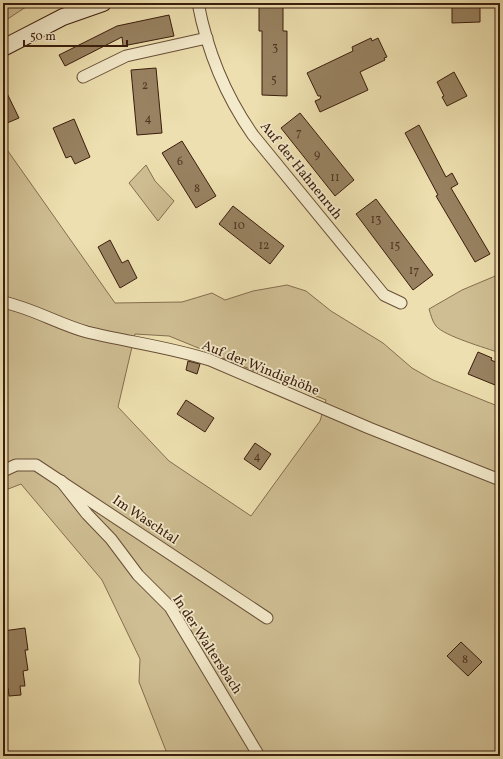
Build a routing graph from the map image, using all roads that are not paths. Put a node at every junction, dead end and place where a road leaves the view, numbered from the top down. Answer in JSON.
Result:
{"nodes":[{"id":1,"x":103,"y":3,"type":"edge"},
{"id":2,"x":198,"y":3,"type":"edge"},
{"id":3,"x":207,"y":38,"type":"junction"},
{"id":4,"x":3,"y":48,"type":"edge"},
{"id":5,"x":83,"y":77,"type":"dead end"},
{"id":6,"x":3,"y":302,"type":"edge"},
{"id":7,"x":400,"y":303,"type":"dead end"},
{"id":8,"x":3,"y":471,"type":"edge"},
{"id":9,"x":500,"y":480,"type":"edge"},
{"id":10,"x":62,"y":481,"type":"junction"},
{"id":11,"x":267,"y":618,"type":"dead end"},
{"id":12,"x":259,"y":756,"type":"edge"}],
"edges":[{"from":1,"to":4,"type":"main road"},
{"from":2,"to":3,"type":"street","name":"Auf der Hahnenruh"},
{"from":3,"to":5,"type":"street"},
{"from":3,"to":7,"type":"street","name":"Auf der Hahnenruh"},
{"from":6,"to":9,"type":"street","name":"Auf der Windighöhe"},
{"from":8,"to":10,"type":"street","name":"Im Waschtal"},
{"from":10,"to":11,"type":"street","name":"Im Waschtal"},
{"from":10,"to":12,"type":"street","name":"In der Waltersbach"}]}
